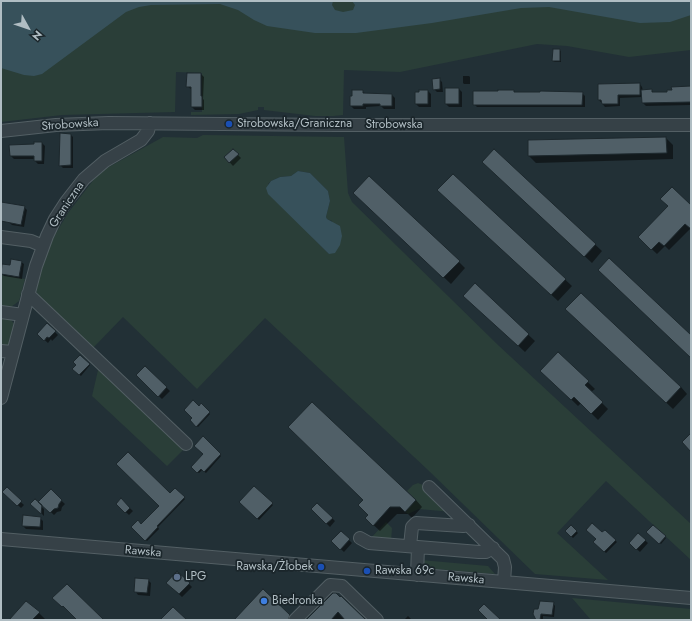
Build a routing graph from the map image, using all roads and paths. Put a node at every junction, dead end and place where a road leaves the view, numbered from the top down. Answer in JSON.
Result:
{"nodes":[{"id":1,"x":150,"y":123,"type":"junction"},
{"id":2,"x":691,"y":125,"type":"edge"},
{"id":3,"x":1,"y":131,"type":"edge"},
{"id":4,"x":1,"y":237,"type":"edge"},
{"id":5,"x":43,"y":246,"type":"junction"},
{"id":6,"x":28,"y":294,"type":"junction"},
{"id":7,"x":1,"y":312,"type":"edge"},
{"id":8,"x":23,"y":315,"type":"junction"},
{"id":9,"x":7,"y":352,"type":"edge"},
{"id":10,"x":1,"y":398,"type":"edge"},
{"id":11,"x":186,"y":444,"type":"dead end"},
{"id":12,"x":429,"y":487,"type":"dead end"},
{"id":13,"x":469,"y":525,"type":"junction"},
{"id":14,"x":360,"y":538,"type":"dead end"},
{"id":15,"x":1,"y":540,"type":"edge"},
{"id":16,"x":414,"y":547,"type":"junction"},
{"id":17,"x":493,"y":548,"type":"junction"},
{"id":18,"x":417,"y":575,"type":"junction"},
{"id":19,"x":504,"y":582,"type":"junction"},
{"id":20,"x":691,"y":598,"type":"edge"},
{"id":21,"x":295,"y":620,"type":"edge"},
{"id":22,"x":377,"y":620,"type":"edge"}],
"edges":[{"from":1,"to":2,"type":"street","name":"Strobowska"},
{"from":1,"to":3,"type":"street","name":"Strobowska"},
{"from":1,"to":5,"type":"street","name":"Graniczna"},
{"from":4,"to":5,"type":"street"},
{"from":5,"to":6,"type":"street","name":"Graniczna"},
{"from":6,"to":8,"type":"street","name":"Graniczna"},
{"from":6,"to":11,"type":"street"},
{"from":7,"to":8,"type":"street"},
{"from":8,"to":9,"type":"street","name":"Graniczna"},
{"from":9,"to":10,"type":"street","name":"Graniczna"},
{"from":12,"to":13,"type":"street"},
{"from":13,"to":16,"type":"street"},
{"from":13,"to":17,"type":"street"},
{"from":14,"to":16,"type":"street"},
{"from":15,"to":18,"type":"street","name":"Rawska"},
{"from":16,"to":17,"type":"street"},
{"from":16,"to":18,"type":"street"},
{"from":17,"to":19,"type":"street"},
{"from":18,"to":19,"type":"street","name":"Rawska"},
{"from":19,"to":20,"type":"street","name":"Rawska"},
{"from":21,"to":22,"type":"street"}]}
